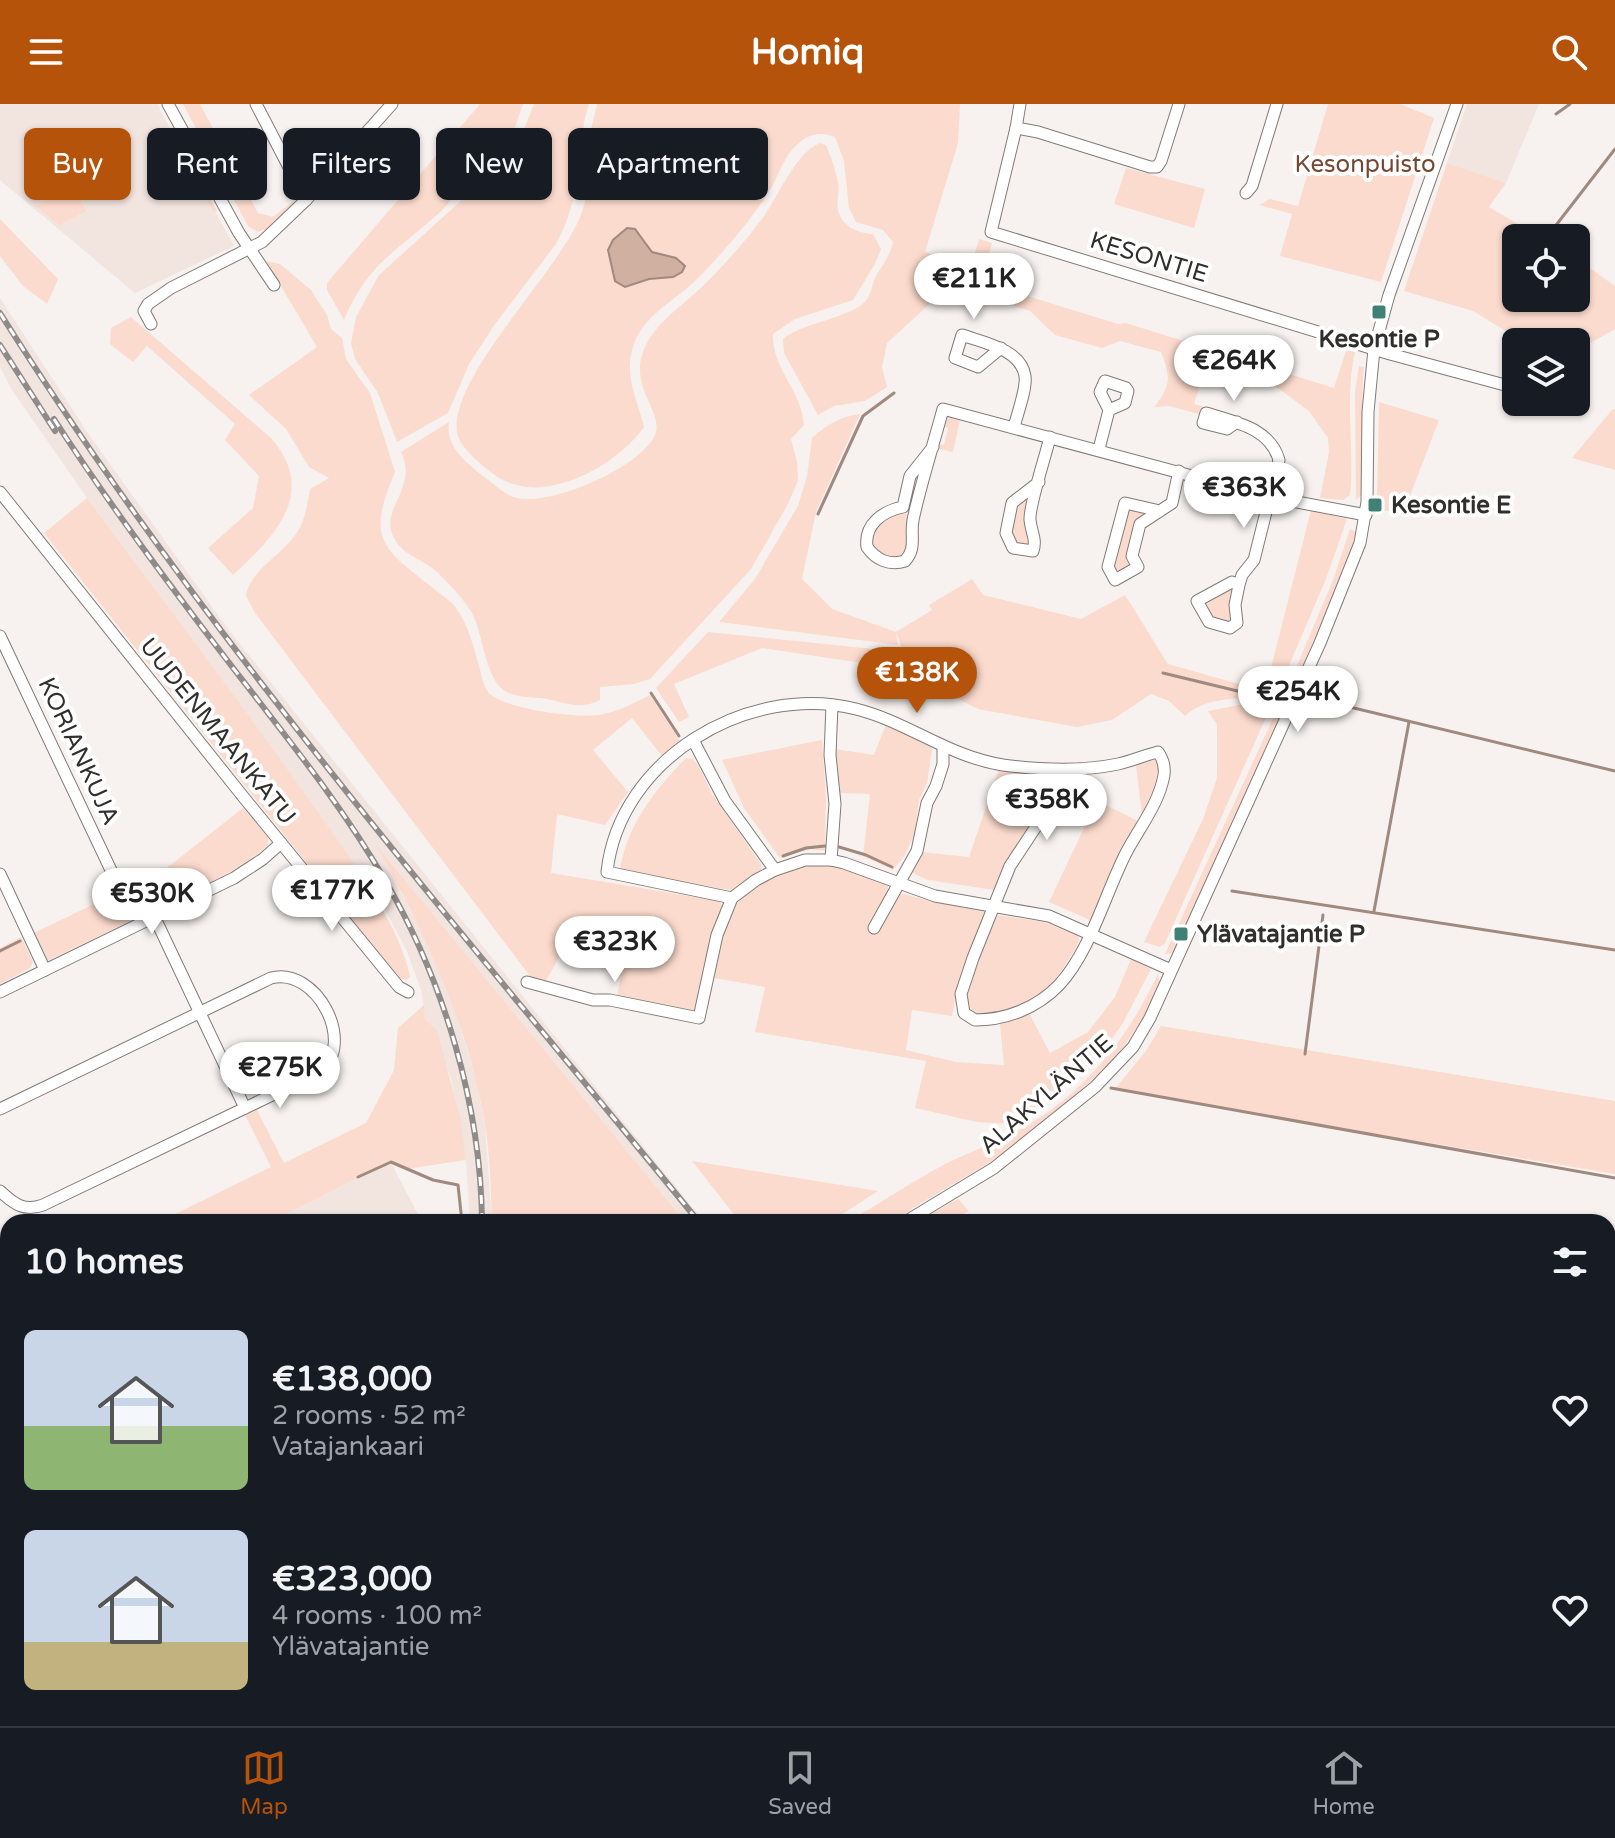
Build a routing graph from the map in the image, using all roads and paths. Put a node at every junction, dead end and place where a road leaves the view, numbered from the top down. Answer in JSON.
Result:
{"nodes":[{"id":1,"x":168,"y":104,"type":"edge"},
{"id":2,"x":256,"y":104,"type":"edge"},
{"id":3,"x":392,"y":104,"type":"edge"},
{"id":4,"x":1020,"y":104,"type":"edge"},
{"id":5,"x":1179,"y":104,"type":"edge"},
{"id":6,"x":1277,"y":104,"type":"edge"},
{"id":7,"x":1454,"y":105,"type":"edge"},
{"id":8,"x":370,"y":128,"type":"edge"},
{"id":9,"x":1016,"y":128,"type":"junction"},
{"id":10,"x":283,"y":156,"type":"edge"},
{"id":11,"x":1246,"y":193,"type":"dead end"},
{"id":12,"x":306,"y":200,"type":"edge"},
{"id":13,"x":252,"y":250,"type":"junction"},
{"id":14,"x":274,"y":285,"type":"dead end"},
{"id":15,"x":151,"y":324,"type":"dead end"},
{"id":16,"x":1001,"y":348,"type":"dead end"},
{"id":17,"x":1374,"y":349,"type":"junction"},
{"id":18,"x":1502,"y":384,"type":"edge"},
{"id":19,"x":1109,"y":410,"type":"dead end"},
{"id":20,"x":1237,"y":422,"type":"dead end"},
{"id":21,"x":1014,"y":427,"type":"junction"},
{"id":22,"x":1050,"y":437,"type":"junction"},
{"id":23,"x":933,"y":447,"type":"junction"},
{"id":24,"x":1099,"y":449,"type":"junction"},
{"id":25,"x":1179,"y":471,"type":"junction"},
{"id":26,"x":1039,"y":482,"type":"junction"},
{"id":27,"x":0,"y":492,"type":"edge"},
{"id":28,"x":1270,"y":497,"type":"junction"},
{"id":29,"x":903,"y":507,"type":"junction"},
{"id":30,"x":915,"y":511,"type":"junction"},
{"id":31,"x":1160,"y":511,"type":"junction"},
{"id":32,"x":1366,"y":515,"type":"junction"},
{"id":33,"x":1239,"y":585,"type":"junction"},
{"id":34,"x":0,"y":636,"type":"edge"},
{"id":35,"x":832,"y":705,"type":"junction"},
{"id":36,"x":693,"y":740,"type":"junction"},
{"id":37,"x":943,"y":748,"type":"junction"},
{"id":38,"x":1052,"y":770,"type":"junction"},
{"id":39,"x":281,"y":843,"type":"junction"},
{"id":40,"x":831,"y":860,"type":"junction"},
{"id":41,"x":775,"y":870,"type":"junction"},
{"id":42,"x":0,"y":874,"type":"edge"},
{"id":43,"x":897,"y":884,"type":"junction"},
{"id":44,"x":732,"y":898,"type":"junction"},
{"id":45,"x":995,"y":906,"type":"junction"},
{"id":46,"x":154,"y":916,"type":"junction"},
{"id":47,"x":874,"y":928,"type":"dead end"},
{"id":48,"x":1090,"y":933,"type":"junction"},
{"id":49,"x":45,"y":970,"type":"junction"},
{"id":50,"x":1171,"y":970,"type":"junction"},
{"id":51,"x":527,"y":982,"type":"dead end"},
{"id":52,"x":0,"y":992,"type":"edge"},
{"id":53,"x":408,"y":992,"type":"dead end"},
{"id":54,"x":199,"y":1014,"type":"junction"},
{"id":55,"x":245,"y":1108,"type":"junction"},
{"id":56,"x":0,"y":1109,"type":"edge"},
{"id":57,"x":0,"y":1191,"type":"edge"},
{"id":58,"x":918,"y":1214,"type":"edge"}],
"edges":[{"from":1,"to":13,"type":"street"},
{"from":2,"to":10,"type":"street"},
{"from":3,"to":8,"type":"street"},
{"from":4,"to":9,"type":"street","name":"KESONTIE"},
{"from":5,"to":9,"type":"street"},
{"from":6,"to":11,"type":"street"},
{"from":7,"to":17,"type":"street","name":"ALAKYLÄNTIE"},
{"from":9,"to":17,"type":"street","name":"KESONTIE"},
{"from":12,"to":13,"type":"street"},
{"from":13,"to":14,"type":"street"},
{"from":13,"to":15,"type":"street"},
{"from":16,"to":21,"type":"street"},
{"from":17,"to":18,"type":"street"},
{"from":17,"to":32,"type":"street","name":"ALAKYLÄNTIE"},
{"from":19,"to":24,"type":"street"},
{"from":20,"to":28,"type":"street"},
{"from":21,"to":22,"type":"street"},
{"from":21,"to":23,"type":"street"},
{"from":22,"to":24,"type":"street"},
{"from":22,"to":26,"type":"street"},
{"from":23,"to":29,"type":"street"},
{"from":23,"to":30,"type":"street"},
{"from":24,"to":25,"type":"street"},
{"from":25,"to":28,"type":"street"},
{"from":25,"to":31,"type":"street"},
{"from":26,"to":26,"type":"street"},
{"from":27,"to":39,"type":"street","name":"UUDENMAANKATU"},
{"from":28,"to":32,"type":"street"},
{"from":28,"to":33,"type":"street"},
{"from":29,"to":30,"type":"street"},
{"from":29,"to":30,"type":"street"},
{"from":31,"to":31,"type":"street"},
{"from":32,"to":50,"type":"street","name":"ALAKYLÄNTIE"},
{"from":33,"to":33,"type":"street"},
{"from":34,"to":46,"type":"street","name":"KORIANKUJA"},
{"from":35,"to":36,"type":"street"},
{"from":35,"to":37,"type":"street"},
{"from":35,"to":40,"type":"street"},
{"from":36,"to":41,"type":"street"},
{"from":36,"to":44,"type":"street"},
{"from":37,"to":38,"type":"street"},
{"from":37,"to":43,"type":"street"},
{"from":38,"to":45,"type":"street"},
{"from":38,"to":48,"type":"street"},
{"from":39,"to":46,"type":"street"},
{"from":39,"to":53,"type":"street","name":"UUDENMAANKATU"},
{"from":40,"to":41,"type":"street"},
{"from":40,"to":43,"type":"street"},
{"from":41,"to":44,"type":"street"},
{"from":42,"to":49,"type":"street"},
{"from":43,"to":45,"type":"street"},
{"from":43,"to":47,"type":"street"},
{"from":44,"to":51,"type":"street"},
{"from":45,"to":48,"type":"street"},
{"from":45,"to":48,"type":"street"},
{"from":46,"to":49,"type":"street"},
{"from":46,"to":54,"type":"street"},
{"from":48,"to":50,"type":"street"},
{"from":49,"to":52,"type":"street"},
{"from":50,"to":58,"type":"street","name":"ALAKYLÄNTIE"},
{"from":54,"to":55,"type":"street"},
{"from":54,"to":55,"type":"street"},
{"from":54,"to":56,"type":"street"},
{"from":55,"to":57,"type":"street"}]}
